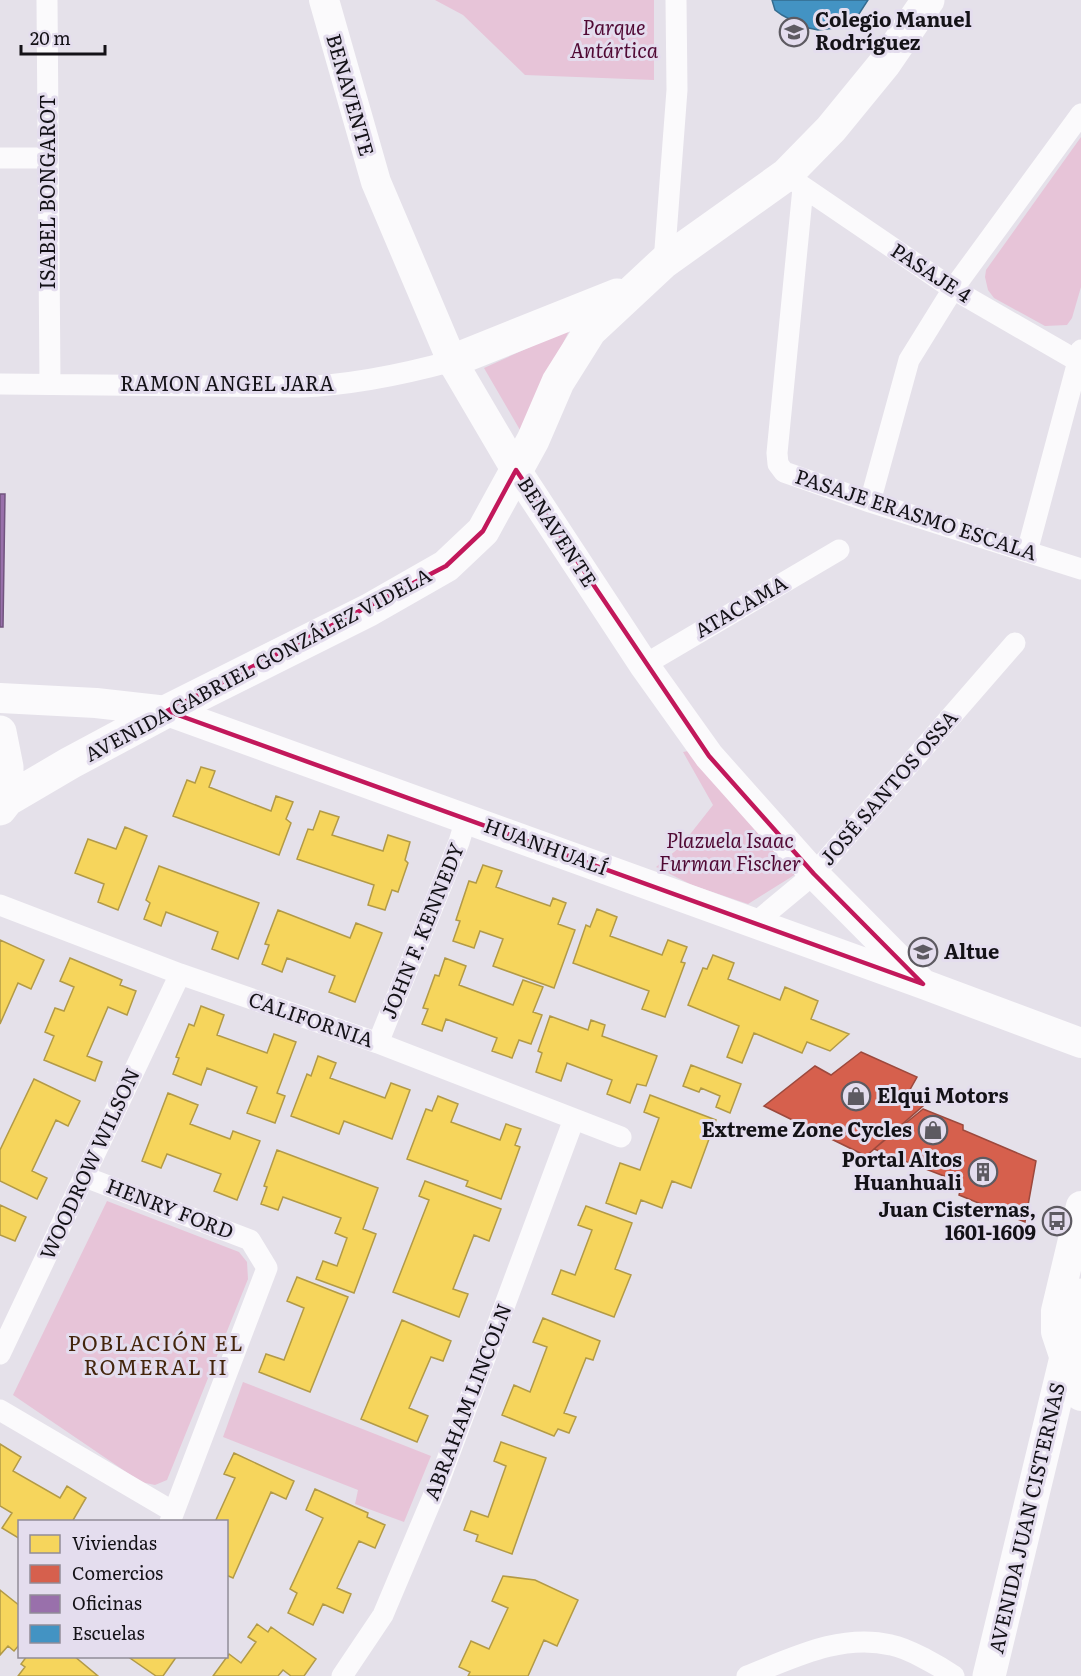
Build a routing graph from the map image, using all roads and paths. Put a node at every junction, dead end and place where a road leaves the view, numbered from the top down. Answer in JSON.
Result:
{"nodes":[{"id":1,"x":47,"y":0,"type":"edge"},
{"id":2,"x":324,"y":0,"type":"edge"},
{"id":3,"x":676,"y":0,"type":"edge"},
{"id":4,"x":928,"y":0,"type":"edge"},
{"id":5,"x":1081,"y":114,"type":"edge"},
{"id":6,"x":0,"y":158,"type":"edge"},
{"id":7,"x":48,"y":158,"type":"junction"},
{"id":8,"x":794,"y":181,"type":"junction"},
{"id":9,"x":664,"y":262,"type":"junction"},
{"id":10,"x":636,"y":287,"type":"junction"},
{"id":11,"x":953,"y":289,"type":"junction"},
{"id":12,"x":1080,"y":358,"type":"edge"},
{"id":13,"x":452,"y":361,"type":"junction"},
{"id":14,"x":50,"y":383,"type":"junction"},
{"id":15,"x":0,"y":384,"type":"edge"},
{"id":16,"x":516,"y":470,"type":"junction"},
{"id":17,"x":870,"y":502,"type":"junction"},
{"id":18,"x":839,"y":550,"type":"dead end"},
{"id":19,"x":1027,"y":552,"type":"junction"},
{"id":20,"x":1081,"y":569,"type":"edge"},
{"id":21,"x":1014,"y":643,"type":"dead end"},
{"id":22,"x":644,"y":664,"type":"junction"},
{"id":23,"x":0,"y":698,"type":"edge"},
{"id":24,"x":167,"y":711,"type":"junction"},
{"id":25,"x":0,"y":732,"type":"edge"},
{"id":26,"x":4,"y":804,"type":"edge"},
{"id":27,"x":466,"y":819,"type":"junction"},
{"id":28,"x":814,"y":874,"type":"junction"},
{"id":29,"x":0,"y":905,"type":"edge"},
{"id":30,"x":754,"y":923,"type":"junction"},
{"id":31,"x":180,"y":974,"type":"junction"},
{"id":32,"x":924,"y":984,"type":"junction"},
{"id":33,"x":953,"y":995,"type":"junction"},
{"id":34,"x":1081,"y":1043,"type":"edge"},
{"id":35,"x":378,"y":1044,"type":"junction"},
{"id":36,"x":1081,"y":1056,"type":"edge"},
{"id":37,"x":574,"y":1119,"type":"junction"},
{"id":38,"x":621,"y":1137,"type":"dead end"},
{"id":39,"x":85,"y":1177,"type":"junction"},
{"id":40,"x":1081,"y":1206,"type":"edge"},
{"id":41,"x":1081,"y":1294,"type":"edge"},
{"id":42,"x":0,"y":1354,"type":"edge"},
{"id":43,"x":1065,"y":1359,"type":"junction"},
{"id":44,"x":1081,"y":1396,"type":"edge"},
{"id":45,"x":0,"y":1410,"type":"edge"},
{"id":46,"x":171,"y":1516,"type":"edge"},
{"id":47,"x":342,"y":1676,"type":"edge"},
{"id":48,"x":747,"y":1676,"type":"edge"},
{"id":49,"x":954,"y":1676,"type":"edge"},
{"id":50,"x":989,"y":1676,"type":"edge"}],
"edges":[{"from":1,"to":7,"type":"street","name":"ISABEL BONGAROT"},
{"from":2,"to":13,"type":"main road","name":"BENAVENTE"},
{"from":3,"to":9,"type":"street"},
{"from":4,"to":8,"type":"main road","name":"AVENIDA GABRIEL GONZÁLEZ VIDELA"},
{"from":5,"to":11,"type":"street"},
{"from":6,"to":7,"type":"street"},
{"from":7,"to":14,"type":"street","name":"ISABEL BONGAROT"},
{"from":8,"to":9,"type":"main road","name":"AVENIDA GABRIEL GONZÁLEZ VIDELA"},
{"from":8,"to":11,"type":"street","name":"PASAJE 4"},
{"from":8,"to":17,"type":"street","name":"PASAJE ERASMO ESCALA"},
{"from":9,"to":10,"type":"main road","name":"AVENIDA GABRIEL GONZÁLEZ VIDELA"},
{"from":10,"to":13,"type":"main road"},
{"from":10,"to":16,"type":"main road","name":"AVENIDA GABRIEL GONZÁLEZ VIDELA"},
{"from":11,"to":12,"type":"street","name":"PASAJE 4"},
{"from":11,"to":17,"type":"street"},
{"from":12,"to":19,"type":"street"},
{"from":13,"to":14,"type":"street","name":"RAMON ANGEL JARA"},
{"from":13,"to":16,"type":"main road","name":"BENAVENTE"},
{"from":14,"to":15,"type":"street","name":"RAMON ANGEL JARA"},
{"from":16,"to":22,"type":"main road","name":"BENAVENTE"},
{"from":16,"to":24,"type":"main road","name":"AVENIDA GABRIEL GONZÁLEZ VIDELA"},
{"from":17,"to":19,"type":"street","name":"PASAJE ERASMO ESCALA"},
{"from":18,"to":22,"type":"street","name":"ATACAMA"},
{"from":19,"to":20,"type":"street","name":"PASAJE ERASMO ESCALA"},
{"from":21,"to":28,"type":"street","name":"JOSÉ SANTOS OSSA"},
{"from":22,"to":28,"type":"main road","name":"BENAVENTE"},
{"from":23,"to":24,"type":"main road","name":"HUANHUALÍ"},
{"from":24,"to":26,"type":"main road","name":"AVENIDA GABRIEL GONZÁLEZ VIDELA"},
{"from":24,"to":27,"type":"main road","name":"HUANHUALÍ"},
{"from":25,"to":26,"type":"main road"},
{"from":27,"to":30,"type":"main road","name":"HUANHUALÍ"},
{"from":27,"to":35,"type":"street","name":"JOHN F. KENNEDY"},
{"from":28,"to":30,"type":"street","name":"JOSÉ SANTOS OSSA"},
{"from":28,"to":32,"type":"main road","name":"BENAVENTE"},
{"from":29,"to":31,"type":"street","name":"CALIFORNIA"},
{"from":30,"to":32,"type":"main road","name":"HUANHUALÍ"},
{"from":31,"to":35,"type":"street","name":"CALIFORNIA"},
{"from":31,"to":39,"type":"street","name":"WOODROW WILSON"},
{"from":32,"to":33,"type":"main road","name":"HUANHUALÍ"},
{"from":33,"to":34,"type":"main road","name":"HUANHUALÍ"},
{"from":33,"to":36,"type":"main road"},
{"from":35,"to":37,"type":"street","name":"CALIFORNIA"},
{"from":37,"to":38,"type":"street","name":"CALIFORNIA"},
{"from":37,"to":47,"type":"street","name":"ABRAHAM LINCOLN"},
{"from":39,"to":42,"type":"street","name":"WOODROW WILSON"},
{"from":39,"to":46,"type":"street","name":"HENRY FORD"},
{"from":40,"to":43,"type":"main road","name":"AVENIDA JUAN CISTERNAS"},
{"from":41,"to":43,"type":"main road","name":"AVENIDA JUAN CISTERNAS"},
{"from":43,"to":44,"type":"main road"},
{"from":43,"to":50,"type":"main road","name":"AVENIDA JUAN CISTERNAS"},
{"from":45,"to":46,"type":"street","name":"HENRY FORD"},
{"from":48,"to":49,"type":"street"}]}
